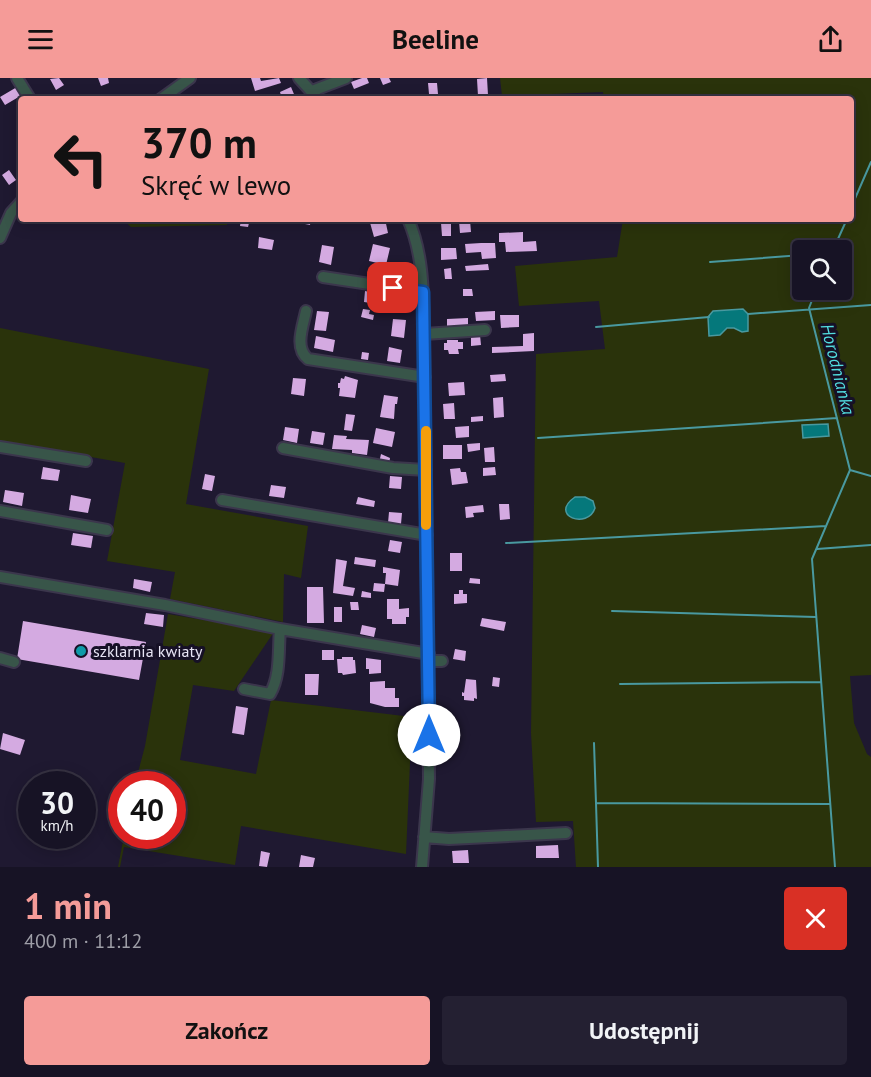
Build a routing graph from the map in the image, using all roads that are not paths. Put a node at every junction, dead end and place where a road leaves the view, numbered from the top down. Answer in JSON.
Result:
{"nodes":[{"id":1,"x":17,"y":78,"type":"edge"},
{"id":2,"x":190,"y":78,"type":"edge"},
{"id":3,"x":299,"y":78,"type":"edge"},
{"id":4,"x":346,"y":78,"type":"edge"},
{"id":5,"x":315,"y":95,"type":"edge"},
{"id":6,"x":28,"y":96,"type":"edge"},
{"id":7,"x":165,"y":96,"type":"edge"},
{"id":8,"x":18,"y":205,"type":"edge"},
{"id":9,"x":409,"y":222,"type":"edge"},
{"id":10,"x":0,"y":238,"type":"edge"},
{"id":11,"x":322,"y":277,"type":"dead end"},
{"id":12,"x":423,"y":292,"type":"junction"},
{"id":13,"x":306,"y":311,"type":"dead end"},
{"id":14,"x":485,"y":330,"type":"dead end"},
{"id":15,"x":424,"y":334,"type":"junction"},
{"id":16,"x":425,"y":377,"type":"junction"},
{"id":17,"x":0,"y":447,"type":"edge"},
{"id":18,"x":283,"y":448,"type":"dead end"},
{"id":19,"x":86,"y":461,"type":"dead end"},
{"id":20,"x":426,"y":470,"type":"junction"},
{"id":21,"x":222,"y":500,"type":"dead end"},
{"id":22,"x":0,"y":511,"type":"edge"},
{"id":23,"x":107,"y":530,"type":"dead end"},
{"id":24,"x":427,"y":535,"type":"junction"},
{"id":25,"x":0,"y":577,"type":"edge"},
{"id":26,"x":280,"y":629,"type":"junction"},
{"id":27,"x":429,"y":657,"type":"junction"},
{"id":28,"x":0,"y":658,"type":"edge"},
{"id":29,"x":442,"y":661,"type":"dead end"},
{"id":30,"x":14,"y":662,"type":"dead end"},
{"id":31,"x":244,"y":689,"type":"dead end"},
{"id":32,"x":566,"y":833,"type":"dead end"},
{"id":33,"x":424,"y":837,"type":"junction"},
{"id":34,"x":422,"y":867,"type":"edge"}],
"edges":[{"from":1,"to":6,"type":"street"},
{"from":2,"to":7,"type":"street"},
{"from":3,"to":5,"type":"street"},
{"from":4,"to":5,"type":"street"},
{"from":8,"to":10,"type":"street"},
{"from":9,"to":12,"type":"street"},
{"from":11,"to":12,"type":"street"},
{"from":12,"to":15,"type":"street"},
{"from":13,"to":16,"type":"street"},
{"from":14,"to":15,"type":"street"},
{"from":15,"to":16,"type":"street"},
{"from":16,"to":20,"type":"street"},
{"from":17,"to":19,"type":"street"},
{"from":18,"to":20,"type":"street"},
{"from":20,"to":24,"type":"street"},
{"from":21,"to":24,"type":"street"},
{"from":22,"to":23,"type":"street"},
{"from":24,"to":27,"type":"street"},
{"from":25,"to":26,"type":"street"},
{"from":26,"to":27,"type":"street"},
{"from":26,"to":31,"type":"street"},
{"from":27,"to":29,"type":"street"},
{"from":27,"to":33,"type":"street"},
{"from":28,"to":30,"type":"street"},
{"from":32,"to":33,"type":"street"},
{"from":33,"to":34,"type":"street"}]}
